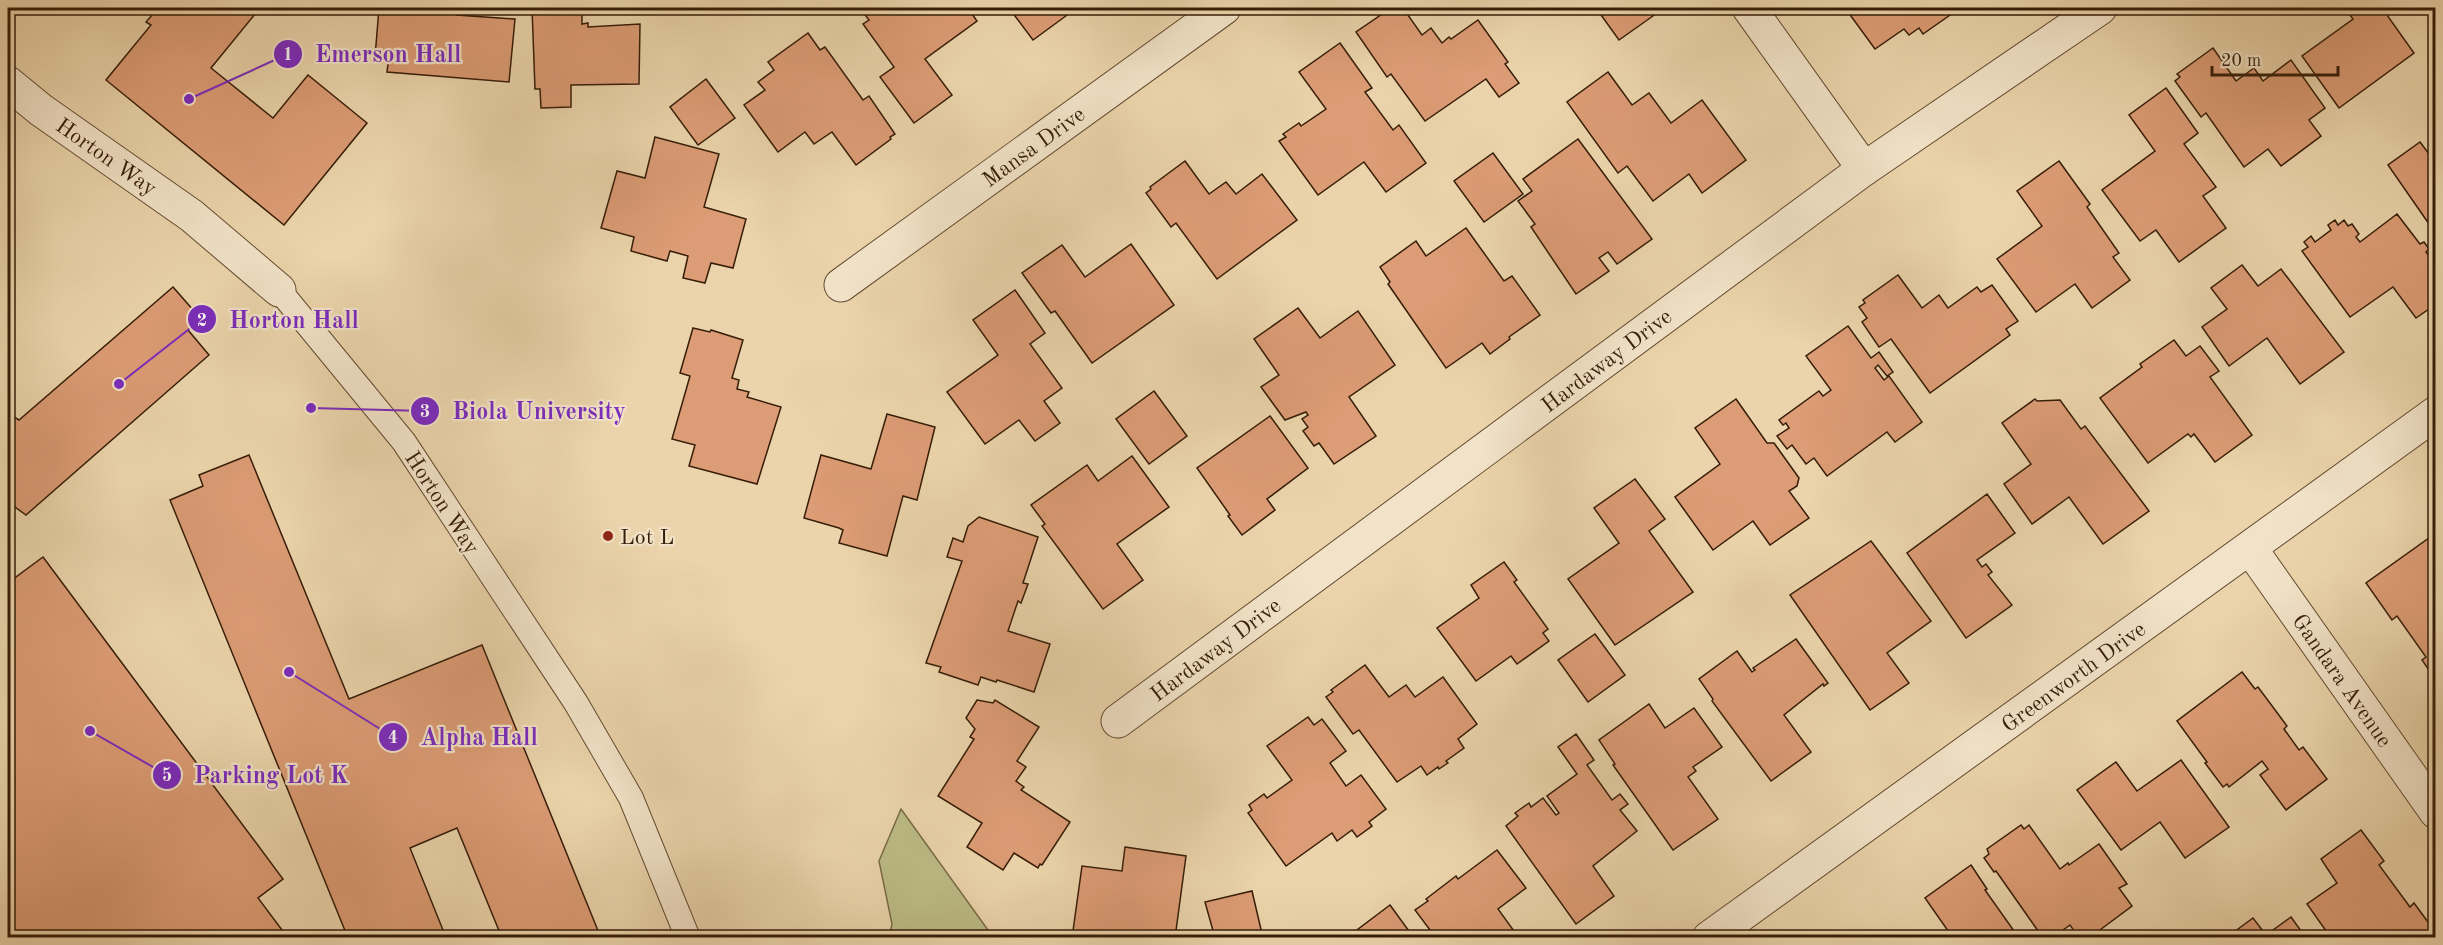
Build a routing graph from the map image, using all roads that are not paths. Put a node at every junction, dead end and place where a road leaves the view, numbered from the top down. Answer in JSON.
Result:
{"nodes":[{"id":1,"x":1224,"y":8,"type":"edge"},
{"id":2,"x":1749,"y":8,"type":"edge"},
{"id":3,"x":2100,"y":8,"type":"edge"},
{"id":4,"x":8,"y":84,"type":"edge"},
{"id":5,"x":1864,"y":169,"type":"junction"},
{"id":6,"x":841,"y":285,"type":"dead end"},
{"id":7,"x":279,"y":290,"type":"joint"},
{"id":8,"x":2436,"y":413,"type":"edge"},
{"id":9,"x":2250,"y":548,"type":"junction"},
{"id":10,"x":1118,"y":721,"type":"dead end"},
{"id":11,"x":2436,"y":812,"type":"edge"},
{"id":12,"x":688,"y":938,"type":"edge"},
{"id":13,"x":1709,"y":938,"type":"edge"}],
"edges":[{"from":1,"to":6,"type":"street","name":"Mansa Drive"},
{"from":2,"to":5,"type":"street"},
{"from":3,"to":5,"type":"street","name":"Hardaway Drive"},
{"from":4,"to":7,"type":"street","name":"Horton Way"},
{"from":5,"to":10,"type":"street","name":"Hardaway Drive"},
{"from":7,"to":12,"type":"lane","name":"Horton Way"},
{"from":8,"to":9,"type":"street","name":"Greenworth Drive"},
{"from":9,"to":11,"type":"street","name":"Gandara Avenue"},
{"from":9,"to":13,"type":"street","name":"Greenworth Drive"}]}
